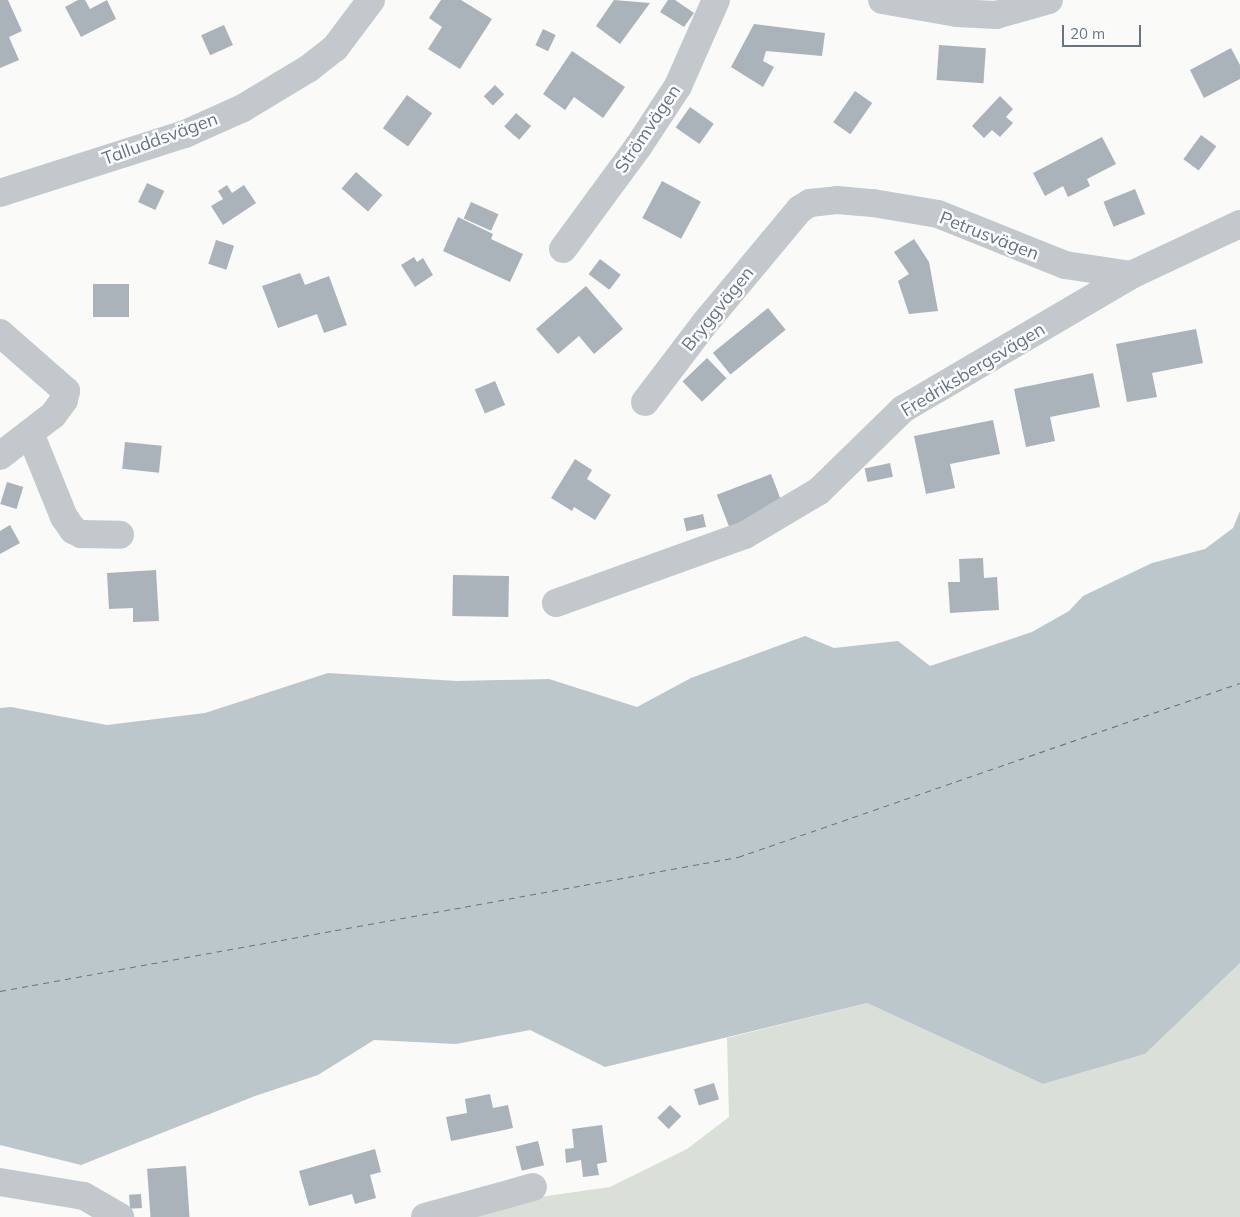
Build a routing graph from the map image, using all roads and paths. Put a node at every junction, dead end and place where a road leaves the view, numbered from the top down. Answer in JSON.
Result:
{"nodes":[{"id":1,"x":372,"y":0,"type":"edge"},
{"id":2,"x":716,"y":0,"type":"edge"},
{"id":3,"x":882,"y":0,"type":"edge"},
{"id":4,"x":1049,"y":0,"type":"edge"},
{"id":5,"x":0,"y":193,"type":"edge"},
{"id":6,"x":793,"y":218,"type":"joint"},
{"id":7,"x":1240,"y":224,"type":"edge"},
{"id":8,"x":563,"y":249,"type":"dead end"},
{"id":9,"x":1131,"y":275,"type":"junction"},
{"id":10,"x":0,"y":333,"type":"edge"},
{"id":11,"x":644,"y":402,"type":"dead end"},
{"id":12,"x":30,"y":433,"type":"junction"},
{"id":13,"x":0,"y":456,"type":"edge"},
{"id":14,"x":120,"y":535,"type":"dead end"},
{"id":15,"x":556,"y":604,"type":"dead end"},
{"id":16,"x":0,"y":1182,"type":"edge"},
{"id":17,"x":533,"y":1187,"type":"dead end"},
{"id":18,"x":120,"y":1217,"type":"edge"},
{"id":19,"x":425,"y":1217,"type":"edge"}],
"edges":[{"from":1,"to":5,"type":"street","name":"Talluddsvägen"},
{"from":2,"to":8,"type":"street","name":"Strömvägen"},
{"from":3,"to":4,"type":"street"},
{"from":6,"to":9,"type":"street","name":"Petrusvägen"},
{"from":6,"to":11,"type":"street","name":"Bryggvägen"},
{"from":7,"to":9,"type":"street","name":"Fredriksbergsvägen"},
{"from":9,"to":15,"type":"street","name":"Fredriksbergsvägen"},
{"from":10,"to":12,"type":"street"},
{"from":12,"to":13,"type":"street"},
{"from":12,"to":14,"type":"street"},
{"from":16,"to":18,"type":"street"},
{"from":17,"to":19,"type":"street"}]}
